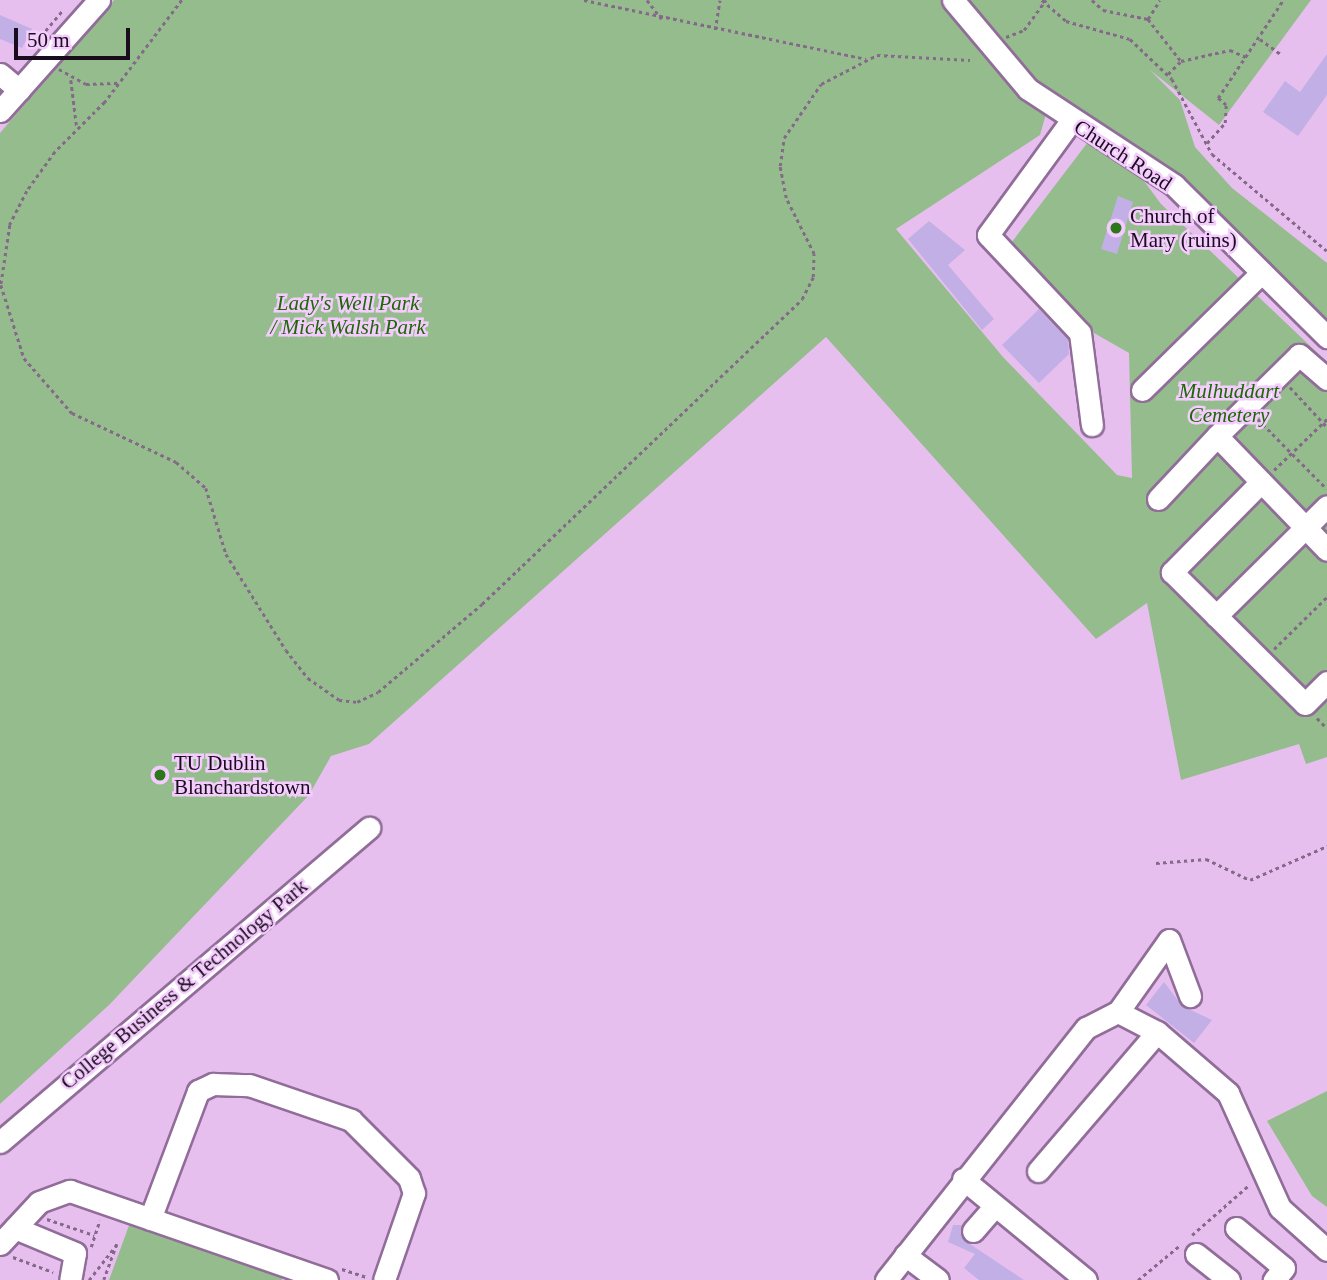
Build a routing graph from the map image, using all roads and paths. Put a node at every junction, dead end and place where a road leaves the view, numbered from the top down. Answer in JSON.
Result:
{"nodes":[{"id":1,"x":99,"y":0,"type":"edge"},
{"id":2,"x":182,"y":0,"type":"edge"},
{"id":3,"x":584,"y":0,"type":"edge"},
{"id":4,"x":647,"y":0,"type":"edge"},
{"id":5,"x":720,"y":0,"type":"edge"},
{"id":6,"x":953,"y":0,"type":"edge"},
{"id":7,"x":1092,"y":0,"type":"edge"},
{"id":8,"x":1160,"y":0,"type":"edge"},
{"id":9,"x":1283,"y":0,"type":"edge"},
{"id":10,"x":1044,"y":1,"type":"edge"},
{"id":11,"x":76,"y":3,"type":"dead end"},
{"id":12,"x":1147,"y":19,"type":"junction"},
{"id":13,"x":663,"y":20,"type":"junction"},
{"id":14,"x":715,"y":30,"type":"junction"},
{"id":15,"x":1259,"y":39,"type":"junction"},
{"id":16,"x":37,"y":43,"type":"dead end"},
{"id":17,"x":991,"y":43,"type":"junction"},
{"id":18,"x":1281,"y":54,"type":"dead end"},
{"id":19,"x":61,"y":58,"type":"dead end"},
{"id":20,"x":1248,"y":58,"type":"junction"},
{"id":21,"x":866,"y":59,"type":"junction"},
{"id":22,"x":970,"y":60,"type":"dead end"},
{"id":23,"x":1181,"y":61,"type":"junction"},
{"id":24,"x":0,"y":74,"type":"edge"},
{"id":25,"x":1168,"y":75,"type":"junction"},
{"id":26,"x":71,"y":80,"type":"junction"},
{"id":27,"x":121,"y":83,"type":"junction"},
{"id":28,"x":19,"y":90,"type":"junction"},
{"id":29,"x":0,"y":111,"type":"edge"},
{"id":30,"x":1070,"y":121,"type":"junction"},
{"id":31,"x":77,"y":130,"type":"junction"},
{"id":32,"x":1207,"y":143,"type":"junction"},
{"id":33,"x":1327,"y":251,"type":"edge"},
{"id":34,"x":1262,"y":272,"type":"junction"},
{"id":35,"x":1327,"y":337,"type":"edge"},
{"id":36,"x":1278,"y":374,"type":"junction"},
{"id":37,"x":1327,"y":379,"type":"edge"},
{"id":38,"x":1142,"y":390,"type":"dead end"},
{"id":39,"x":1246,"y":406,"type":"junction"},
{"id":40,"x":1327,"y":419,"type":"edge"},
{"id":41,"x":1323,"y":422,"type":"junction"},
{"id":42,"x":1092,"y":425,"type":"dead end"},
{"id":43,"x":1327,"y":427,"type":"edge"},
{"id":44,"x":1217,"y":436,"type":"junction"},
{"id":45,"x":1292,"y":453,"type":"junction"},
{"id":46,"x":1261,"y":482,"type":"junction"},
{"id":47,"x":1327,"y":489,"type":"edge"},
{"id":48,"x":1158,"y":499,"type":"dead end"},
{"id":49,"x":1327,"y":506,"type":"edge"},
{"id":50,"x":1305,"y":528,"type":"junction"},
{"id":51,"x":1327,"y":550,"type":"edge"},
{"id":52,"x":1327,"y":597,"type":"edge"},
{"id":53,"x":1216,"y":616,"type":"junction"},
{"id":54,"x":1262,"y":661,"type":"junction"},
{"id":55,"x":1327,"y":682,"type":"edge"},
{"id":56,"x":369,"y":828,"type":"dead end"},
{"id":57,"x":1327,"y":846,"type":"edge"},
{"id":58,"x":1156,"y":863,"type":"dead end"},
{"id":59,"x":1190,"y":996,"type":"dead end"},
{"id":60,"x":1118,"y":1012,"type":"junction"},
{"id":61,"x":1157,"y":1032,"type":"junction"},
{"id":62,"x":0,"y":1142,"type":"edge"},
{"id":63,"x":1038,"y":1171,"type":"dead end"},
{"id":64,"x":963,"y":1180,"type":"junction"},
{"id":65,"x":1251,"y":1182,"type":"dead end"},
{"id":66,"x":106,"y":1204,"type":"junction"},
{"id":67,"x":995,"y":1206,"type":"junction"},
{"id":68,"x":41,"y":1216,"type":"dead end"},
{"id":69,"x":150,"y":1219,"type":"junction"},
{"id":70,"x":15,"y":1228,"type":"junction"},
{"id":71,"x":1236,"y":1228,"type":"dead end"},
{"id":72,"x":973,"y":1231,"type":"dead end"},
{"id":73,"x":95,"y":1235,"type":"junction"},
{"id":74,"x":4,"y":1250,"type":"edge"},
{"id":75,"x":1327,"y":1250,"type":"edge"},
{"id":76,"x":1196,"y":1254,"type":"dead end"},
{"id":77,"x":905,"y":1255,"type":"junction"},
{"id":78,"x":87,"y":1258,"type":"dead end"},
{"id":79,"x":293,"y":1275,"type":"edge"},
{"id":80,"x":67,"y":1278,"type":"edge"},
{"id":81,"x":89,"y":1280,"type":"edge"},
{"id":82,"x":104,"y":1280,"type":"edge"},
{"id":83,"x":327,"y":1280,"type":"edge"},
{"id":84,"x":384,"y":1280,"type":"edge"},
{"id":85,"x":886,"y":1280,"type":"edge"},
{"id":86,"x":938,"y":1280,"type":"edge"},
{"id":87,"x":1086,"y":1280,"type":"edge"},
{"id":88,"x":1138,"y":1280,"type":"edge"},
{"id":89,"x":1229,"y":1280,"type":"edge"},
{"id":90,"x":1275,"y":1280,"type":"edge"}],
"edges":[{"from":1,"to":28,"type":"street"},
{"from":2,"to":27,"type":"path"},
{"from":3,"to":13,"type":"path"},
{"from":4,"to":13,"type":"path"},
{"from":5,"to":14,"type":"path"},
{"from":6,"to":17,"type":"street","name":"Church Road"},
{"from":7,"to":12,"type":"path"},
{"from":8,"to":12,"type":"path"},
{"from":9,"to":15,"type":"path"},
{"from":10,"to":17,"type":"path"},
{"from":10,"to":25,"type":"path"},
{"from":11,"to":16,"type":"path"},
{"from":12,"to":23,"type":"path"},
{"from":13,"to":14,"type":"path"},
{"from":14,"to":21,"type":"path"},
{"from":15,"to":18,"type":"path"},
{"from":15,"to":20,"type":"path"},
{"from":17,"to":30,"type":"street","name":"Church Road"},
{"from":19,"to":26,"type":"path"},
{"from":20,"to":23,"type":"path"},
{"from":20,"to":32,"type":"path"},
{"from":21,"to":22,"type":"path"},
{"from":21,"to":31,"type":"path"},
{"from":23,"to":25,"type":"path"},
{"from":24,"to":28,"type":"street"},
{"from":25,"to":32,"type":"path"},
{"from":26,"to":27,"type":"path"},
{"from":26,"to":31,"type":"path"},
{"from":27,"to":31,"type":"path"},
{"from":28,"to":29,"type":"street"},
{"from":30,"to":34,"type":"street","name":"Church Road"},
{"from":30,"to":42,"type":"street"},
{"from":32,"to":33,"type":"path"},
{"from":34,"to":35,"type":"street","name":"Church Road"},
{"from":34,"to":38,"type":"street"},
{"from":36,"to":37,"type":"street"},
{"from":36,"to":39,"type":"street"},
{"from":36,"to":41,"type":"path"},
{"from":39,"to":44,"type":"street"},
{"from":39,"to":45,"type":"path"},
{"from":40,"to":41,"type":"path"},
{"from":41,"to":43,"type":"path"},
{"from":41,"to":45,"type":"path"},
{"from":44,"to":46,"type":"street"},
{"from":44,"to":48,"type":"street"},
{"from":45,"to":46,"type":"path"},
{"from":45,"to":47,"type":"path"},
{"from":46,"to":50,"type":"street"},
{"from":46,"to":53,"type":"street"},
{"from":49,"to":50,"type":"street"},
{"from":50,"to":51,"type":"street"},
{"from":50,"to":53,"type":"street"},
{"from":52,"to":54,"type":"path"},
{"from":53,"to":54,"type":"street"},
{"from":54,"to":55,"type":"street"},
{"from":56,"to":62,"type":"street","name":"College Business & Technology Park"},
{"from":57,"to":58,"type":"path"},
{"from":59,"to":60,"type":"street"},
{"from":60,"to":61,"type":"street"},
{"from":60,"to":64,"type":"street"},
{"from":61,"to":63,"type":"street"},
{"from":61,"to":75,"type":"street"},
{"from":64,"to":67,"type":"street"},
{"from":64,"to":77,"type":"street"},
{"from":65,"to":88,"type":"path"},
{"from":66,"to":69,"type":"street"},
{"from":66,"to":70,"type":"street"},
{"from":66,"to":73,"type":"path"},
{"from":67,"to":72,"type":"street"},
{"from":67,"to":87,"type":"street"},
{"from":68,"to":73,"type":"path"},
{"from":69,"to":79,"type":"street"},
{"from":69,"to":84,"type":"street"},
{"from":70,"to":74,"type":"street"},
{"from":70,"to":80,"type":"street"},
{"from":71,"to":90,"type":"street"},
{"from":73,"to":78,"type":"path"},
{"from":74,"to":80,"type":"path"},
{"from":76,"to":89,"type":"street"},
{"from":77,"to":85,"type":"street"},
{"from":77,"to":86,"type":"street"},
{"from":79,"to":83,"type":"street"},
{"from":81,"to":82,"type":"path"}]}
